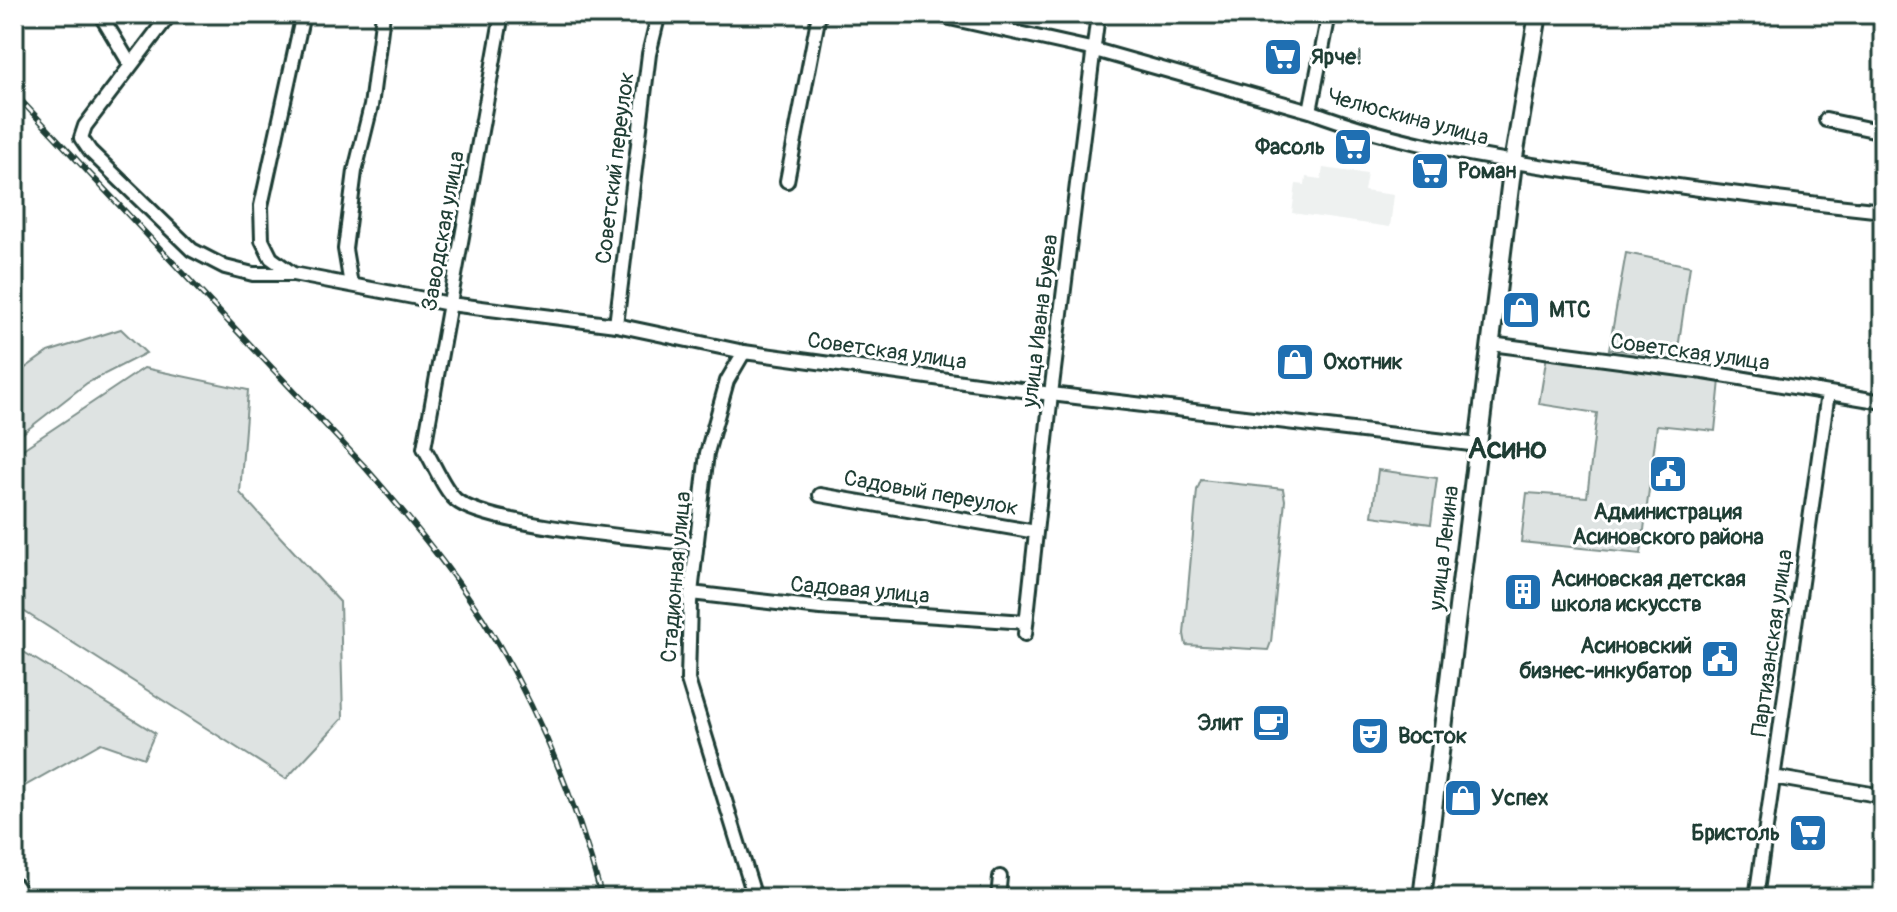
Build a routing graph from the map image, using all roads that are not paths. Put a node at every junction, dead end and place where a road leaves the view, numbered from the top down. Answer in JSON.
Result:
{"nodes":[{"id":1,"x":100,"y":14,"type":"edge"},
{"id":2,"x":170,"y":14,"type":"edge"},
{"id":3,"x":303,"y":14,"type":"edge"},
{"id":4,"x":383,"y":14,"type":"edge"},
{"id":5,"x":502,"y":14,"type":"edge"},
{"id":6,"x":643,"y":14,"type":"edge"},
{"id":7,"x":819,"y":14,"type":"edge"},
{"id":8,"x":932,"y":14,"type":"edge"},
{"id":9,"x":1098,"y":14,"type":"edge"},
{"id":10,"x":1329,"y":14,"type":"edge"},
{"id":11,"x":1538,"y":14,"type":"edge"},
{"id":12,"x":659,"y":15,"type":"edge"},
{"id":13,"x":1095,"y":50,"type":"junction"},
{"id":14,"x":130,"y":64,"type":"junction"},
{"id":15,"x":1310,"y":111,"type":"junction"},
{"id":16,"x":1826,"y":120,"type":"dead end"},
{"id":17,"x":1883,"y":132,"type":"edge"},
{"id":18,"x":1513,"y":163,"type":"junction"},
{"id":19,"x":787,"y":181,"type":"dead end"},
{"id":20,"x":1883,"y":211,"type":"edge"},
{"id":21,"x":293,"y":274,"type":"junction"},
{"id":22,"x":351,"y":285,"type":"junction"},
{"id":23,"x":450,"y":304,"type":"junction"},
{"id":24,"x":616,"y":325,"type":"junction"},
{"id":25,"x":1491,"y":344,"type":"junction"},
{"id":26,"x":744,"y":352,"type":"junction"},
{"id":27,"x":1828,"y":393,"type":"junction"},
{"id":28,"x":1051,"y":394,"type":"junction"},
{"id":29,"x":1883,"y":402,"type":"edge"},
{"id":30,"x":1479,"y":445,"type":"junction"},
{"id":31,"x":820,"y":495,"type":"dead end"},
{"id":32,"x":1036,"y":532,"type":"junction"},
{"id":33,"x":697,"y":544,"type":"junction"},
{"id":34,"x":691,"y":593,"type":"junction"},
{"id":35,"x":1025,"y":628,"type":"joint"},
{"id":36,"x":1773,"y":777,"type":"junction"},
{"id":37,"x":1883,"y":796,"type":"edge"},
{"id":38,"x":1000,"y":877,"type":"dead end"},
{"id":39,"x":14,"y":884,"type":"edge"},
{"id":40,"x":24,"y":898,"type":"edge"},
{"id":41,"x":755,"y":898,"type":"edge"},
{"id":42,"x":998,"y":898,"type":"edge"},
{"id":43,"x":1422,"y":898,"type":"edge"},
{"id":44,"x":1756,"y":898,"type":"edge"}],
"edges":[{"from":1,"to":14,"type":"street"},
{"from":2,"to":14,"type":"street"},
{"from":3,"to":21,"type":"street"},
{"from":4,"to":22,"type":"street"},
{"from":5,"to":23,"type":"street","name":"Заводская улица"},
{"from":6,"to":12,"type":"street"},
{"from":7,"to":19,"type":"street"},
{"from":8,"to":13,"type":"street","name":"Челюскина улица"},
{"from":9,"to":13,"type":"street","name":"улица Ивана Буева"},
{"from":10,"to":15,"type":"street"},
{"from":11,"to":18,"type":"main road","name":"улица Ленина"},
{"from":12,"to":24,"type":"street","name":"Советский переулок"},
{"from":13,"to":15,"type":"street","name":"Челюскина улица"},
{"from":13,"to":28,"type":"street","name":"улица Ивана Буева"},
{"from":14,"to":21,"type":"street","name":"Советская улица"},
{"from":15,"to":18,"type":"street","name":"Челюскина улица"},
{"from":16,"to":17,"type":"street"},
{"from":18,"to":20,"type":"street","name":"Челюскина улица"},
{"from":18,"to":25,"type":"main road","name":"улица Ленина"},
{"from":21,"to":22,"type":"street","name":"Советская улица"},
{"from":22,"to":23,"type":"street","name":"Советская улица"},
{"from":23,"to":24,"type":"street","name":"Советская улица"},
{"from":23,"to":33,"type":"street","name":"Заводская улица"},
{"from":24,"to":26,"type":"street","name":"Советская улица"},
{"from":25,"to":27,"type":"street","name":"Советская улица"},
{"from":25,"to":30,"type":"main road","name":"улица Ленина"},
{"from":26,"to":28,"type":"street","name":"Советская улица"},
{"from":26,"to":33,"type":"street","name":"Стадионная улица"},
{"from":27,"to":29,"type":"street","name":"Советская улица"},
{"from":27,"to":36,"type":"street","name":"Партизанская улица"},
{"from":28,"to":30,"type":"street","name":"Советская улица"},
{"from":28,"to":32,"type":"street","name":"улица Ивана Буева"},
{"from":30,"to":43,"type":"main road","name":"улица Ленина"},
{"from":31,"to":32,"type":"street","name":"Садовый переулок"},
{"from":32,"to":35,"type":"street","name":"улица Ивана Буева"},
{"from":33,"to":34,"type":"street","name":"Стадионная улица"},
{"from":34,"to":35,"type":"street","name":"Садовая улица"},
{"from":34,"to":41,"type":"street","name":"Стадионная улица"},
{"from":36,"to":37,"type":"street"},
{"from":36,"to":44,"type":"street","name":"Партизанская улица"},
{"from":38,"to":42,"type":"street"},
{"from":39,"to":40,"type":"street"}]}
